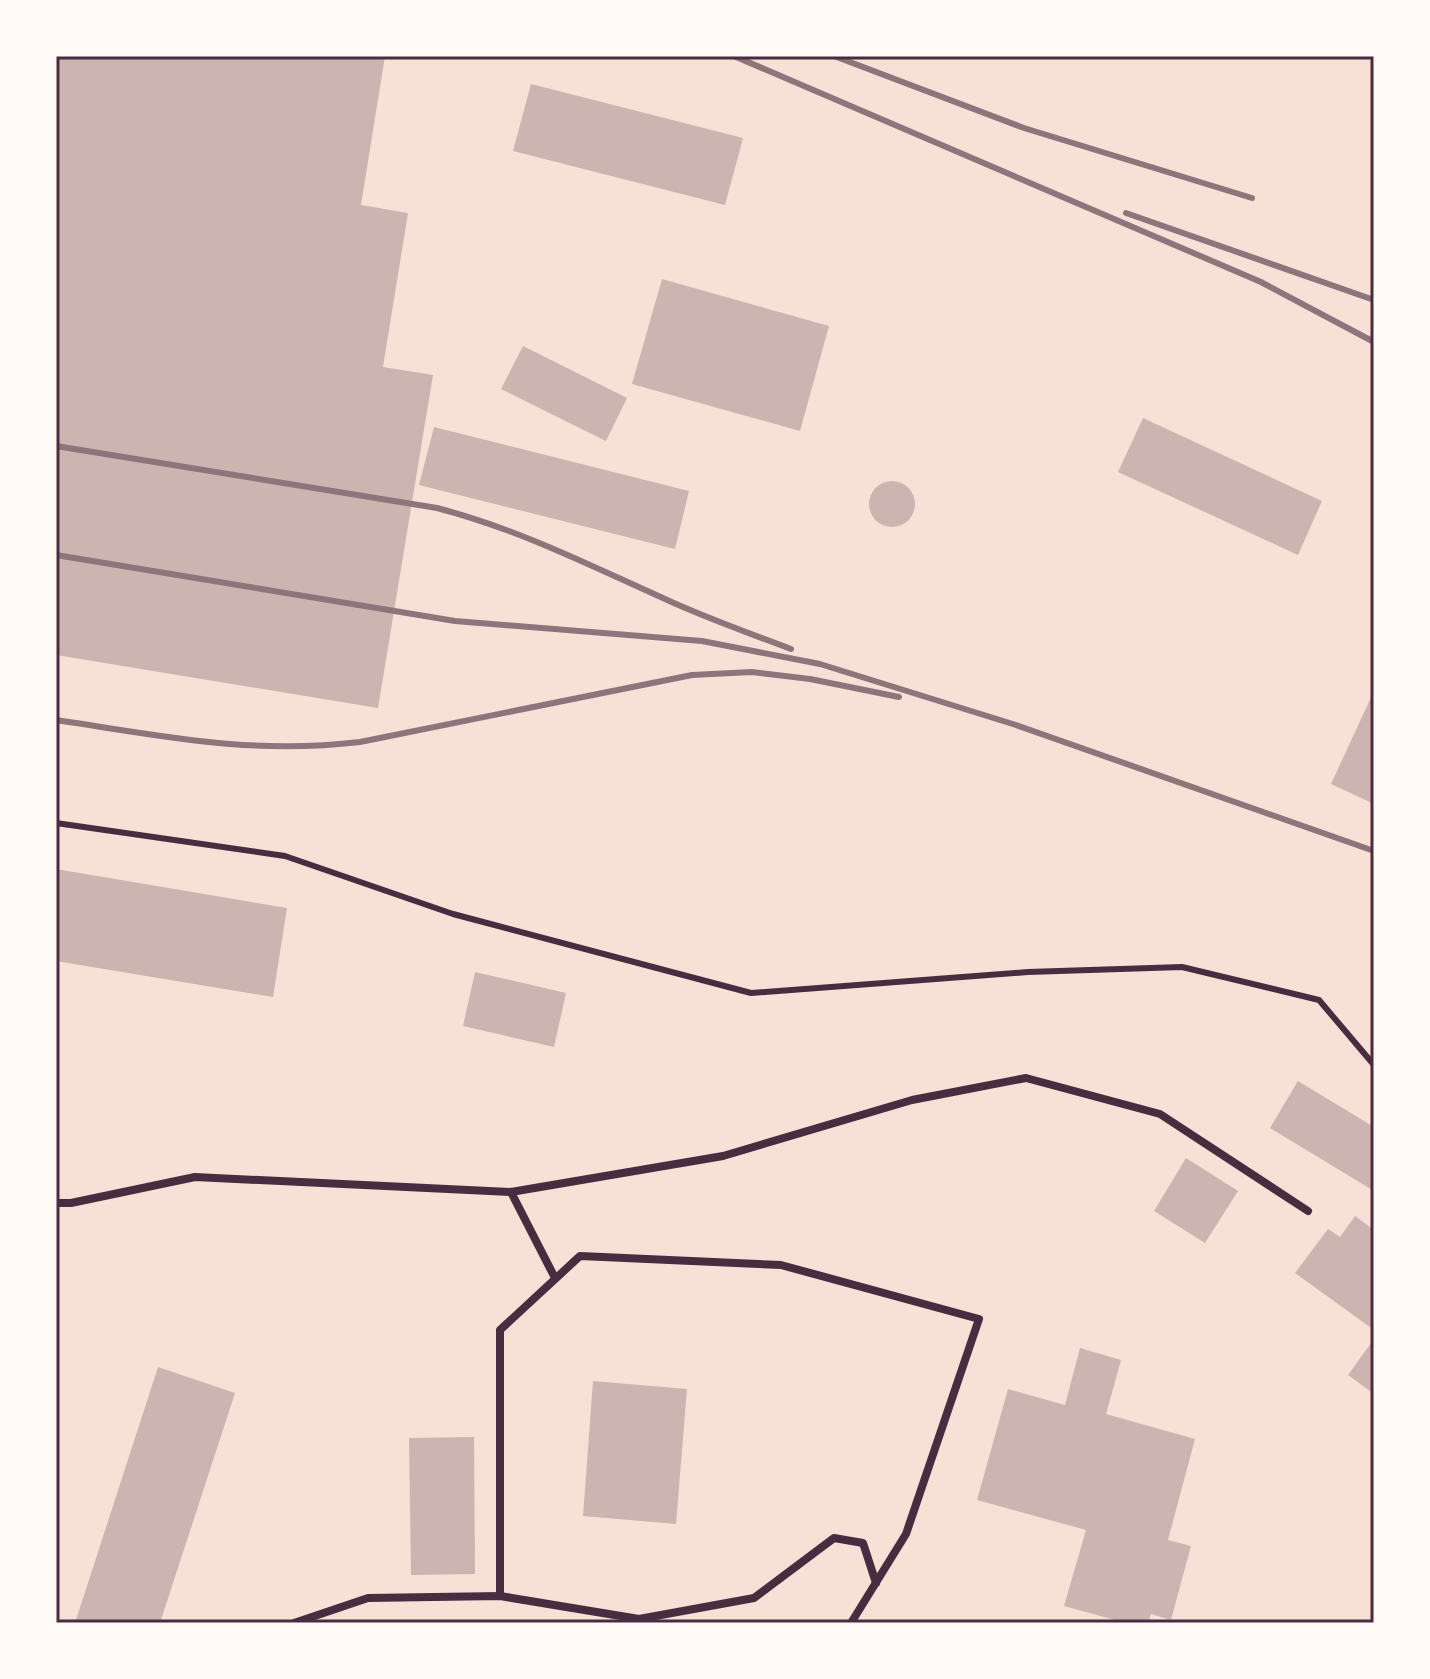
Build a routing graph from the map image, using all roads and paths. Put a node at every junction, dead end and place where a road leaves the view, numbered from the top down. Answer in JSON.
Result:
{"nodes":[{"id":1,"x":56,"y":823,"type":"edge"},
{"id":2,"x":1374,"y":1065,"type":"edge"},
{"id":3,"x":511,"y":1192,"type":"junction"},
{"id":4,"x":56,"y":1203,"type":"edge"},
{"id":5,"x":1308,"y":1211,"type":"dead end"},
{"id":6,"x":555,"y":1278,"type":"junction"},
{"id":7,"x":876,"y":1583,"type":"junction"},
{"id":8,"x":500,"y":1596,"type":"junction"},
{"id":9,"x":294,"y":1623,"type":"edge"},
{"id":10,"x":851,"y":1623,"type":"edge"}],
"edges":[{"from":1,"to":2,"type":"lane"},
{"from":3,"to":4,"type":"street"},
{"from":3,"to":5,"type":"street"},
{"from":3,"to":6,"type":"street"},
{"from":6,"to":7,"type":"street"},
{"from":6,"to":8,"type":"street"},
{"from":7,"to":8,"type":"street"},
{"from":7,"to":10,"type":"street"},
{"from":8,"to":9,"type":"street"}]}
